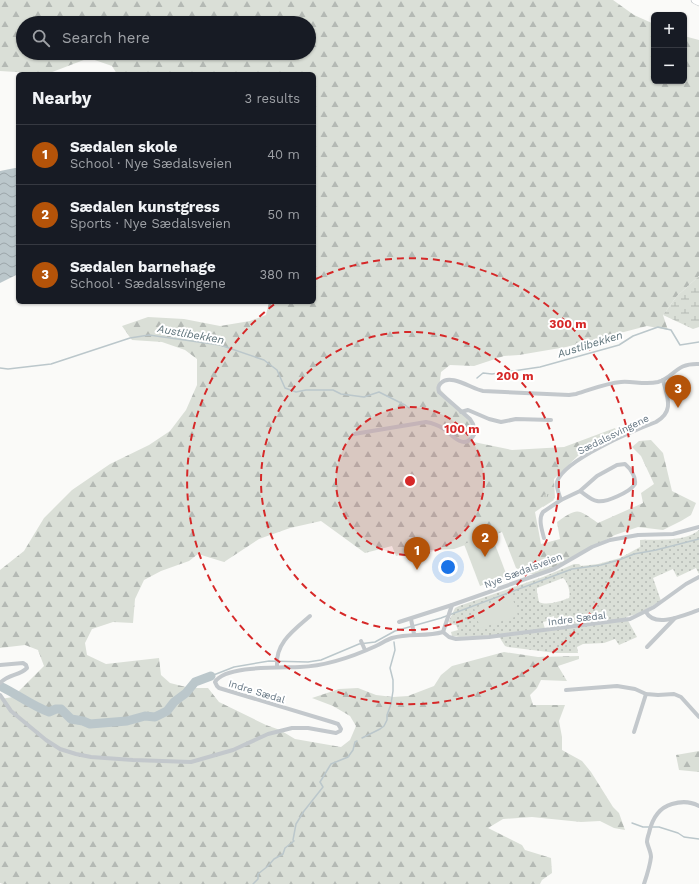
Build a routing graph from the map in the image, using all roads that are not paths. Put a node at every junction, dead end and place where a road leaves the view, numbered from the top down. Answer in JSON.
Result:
{"nodes":[{"id":1,"x":695,"y":0,"type":"edge"},
{"id":2,"x":699,"y":2,"type":"edge"},
{"id":3,"x":699,"y":364,"type":"edge"},
{"id":4,"x":663,"y":380,"type":"junction"},
{"id":5,"x":461,"y":412,"type":"junction"},
{"id":6,"x":551,"y":420,"type":"dead end"},
{"id":7,"x":354,"y":434,"type":"dead end"},
{"id":8,"x":580,"y":491,"type":"junction"},
{"id":9,"x":561,"y":500,"type":"junction"},
{"id":10,"x":699,"y":527,"type":"edge"},
{"id":11,"x":544,"y":538,"type":"dead end"},
{"id":12,"x":699,"y":577,"type":"edge"},
{"id":13,"x":452,"y":605,"type":"junction"},
{"id":14,"x":699,"y":610,"type":"edge"},
{"id":15,"x":646,"y":612,"type":"junction"},
{"id":16,"x":310,"y":616,"type":"dead end"},
{"id":17,"x":676,"y":618,"type":"junction"},
{"id":18,"x":411,"y":621,"type":"junction"},
{"id":19,"x":399,"y":622,"type":"dead end"},
{"id":20,"x":443,"y":632,"type":"junction"},
{"id":21,"x":414,"y":634,"type":"junction"},
{"id":22,"x":647,"y":647,"type":"dead end"},
{"id":23,"x":276,"y":663,"type":"junction"},
{"id":24,"x":0,"y":665,"type":"edge"},
{"id":25,"x":0,"y":683,"type":"edge"},
{"id":26,"x":566,"y":690,"type":"dead end"},
{"id":27,"x":646,"y":694,"type":"junction"},
{"id":28,"x":0,"y":696,"type":"edge"},
{"id":29,"x":699,"y":717,"type":"edge"},
{"id":30,"x":634,"y":732,"type":"dead end"},
{"id":31,"x":699,"y":806,"type":"edge"},
{"id":32,"x":644,"y":884,"type":"edge"}],
"edges":[{"from":1,"to":2,"type":"main road"},
{"from":3,"to":4,"type":"street"},
{"from":4,"to":5,"type":"street"},
{"from":4,"to":9,"type":"street","name":"Sædalssvingene"},
{"from":5,"to":6,"type":"street"},
{"from":5,"to":7,"type":"street"},
{"from":8,"to":8,"type":"street"},
{"from":8,"to":9,"type":"street"},
{"from":9,"to":11,"type":"street"},
{"from":10,"to":13,"type":"street","name":"Nye Sædalsveien"},
{"from":12,"to":15,"type":"street","name":"Indre Sædal"},
{"from":13,"to":18,"type":"street","name":"Nye Sædalsveien"},
{"from":13,"to":20,"type":"street"},
{"from":14,"to":17,"type":"street"},
{"from":15,"to":17,"type":"street"},
{"from":15,"to":20,"type":"street","name":"Indre Sædal"},
{"from":16,"to":23,"type":"street"},
{"from":17,"to":22,"type":"street"},
{"from":18,"to":19,"type":"street","name":"Nye Sædalsveien"},
{"from":18,"to":21,"type":"street"},
{"from":20,"to":21,"type":"street","name":"Indre Sædal"},
{"from":21,"to":23,"type":"street","name":"Indre Sædal"},
{"from":23,"to":28,"type":"street","name":"Indre Sædal"},
{"from":24,"to":25,"type":"street"},
{"from":26,"to":27,"type":"street"},
{"from":27,"to":29,"type":"street"},
{"from":27,"to":30,"type":"street"},
{"from":31,"to":32,"type":"street"}]}
